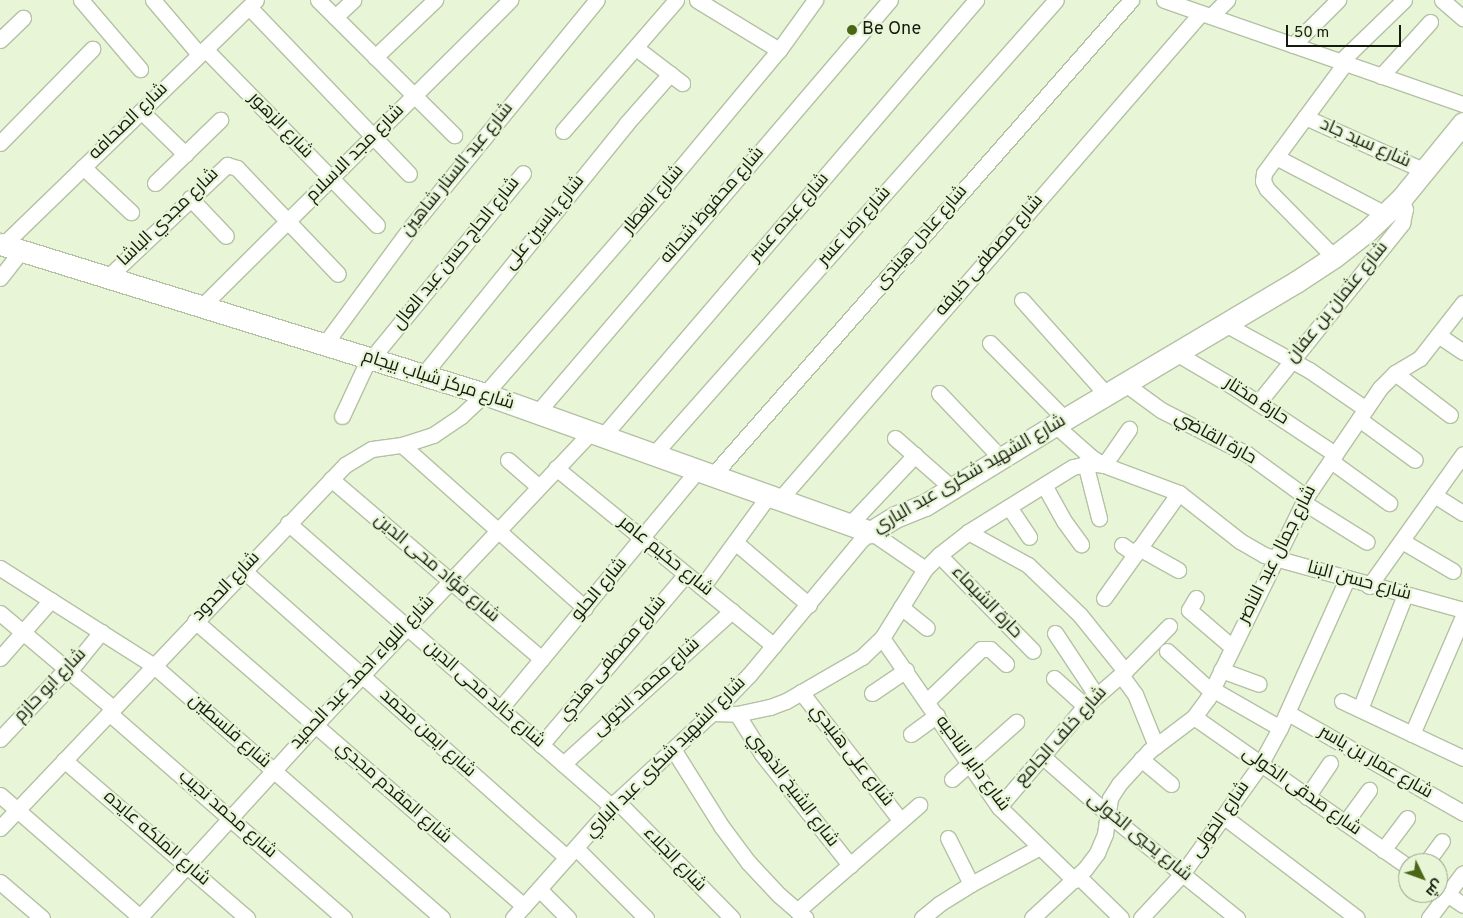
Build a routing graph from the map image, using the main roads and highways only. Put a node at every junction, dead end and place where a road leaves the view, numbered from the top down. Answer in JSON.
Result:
{"nodes":[{"id":1,"x":1463,"y":123,"type":"edge"},
{"id":2,"x":8,"y":246,"type":"edge"},
{"id":3,"x":871,"y":532,"type":"joint"}],
"edges":[{"from":1,"to":3,"type":"main road","name":"شارع الشهيد شكرى عبد الباري"},
{"from":2,"to":3,"type":"main road","name":"شارع مركز شباب بيجام"}]}
